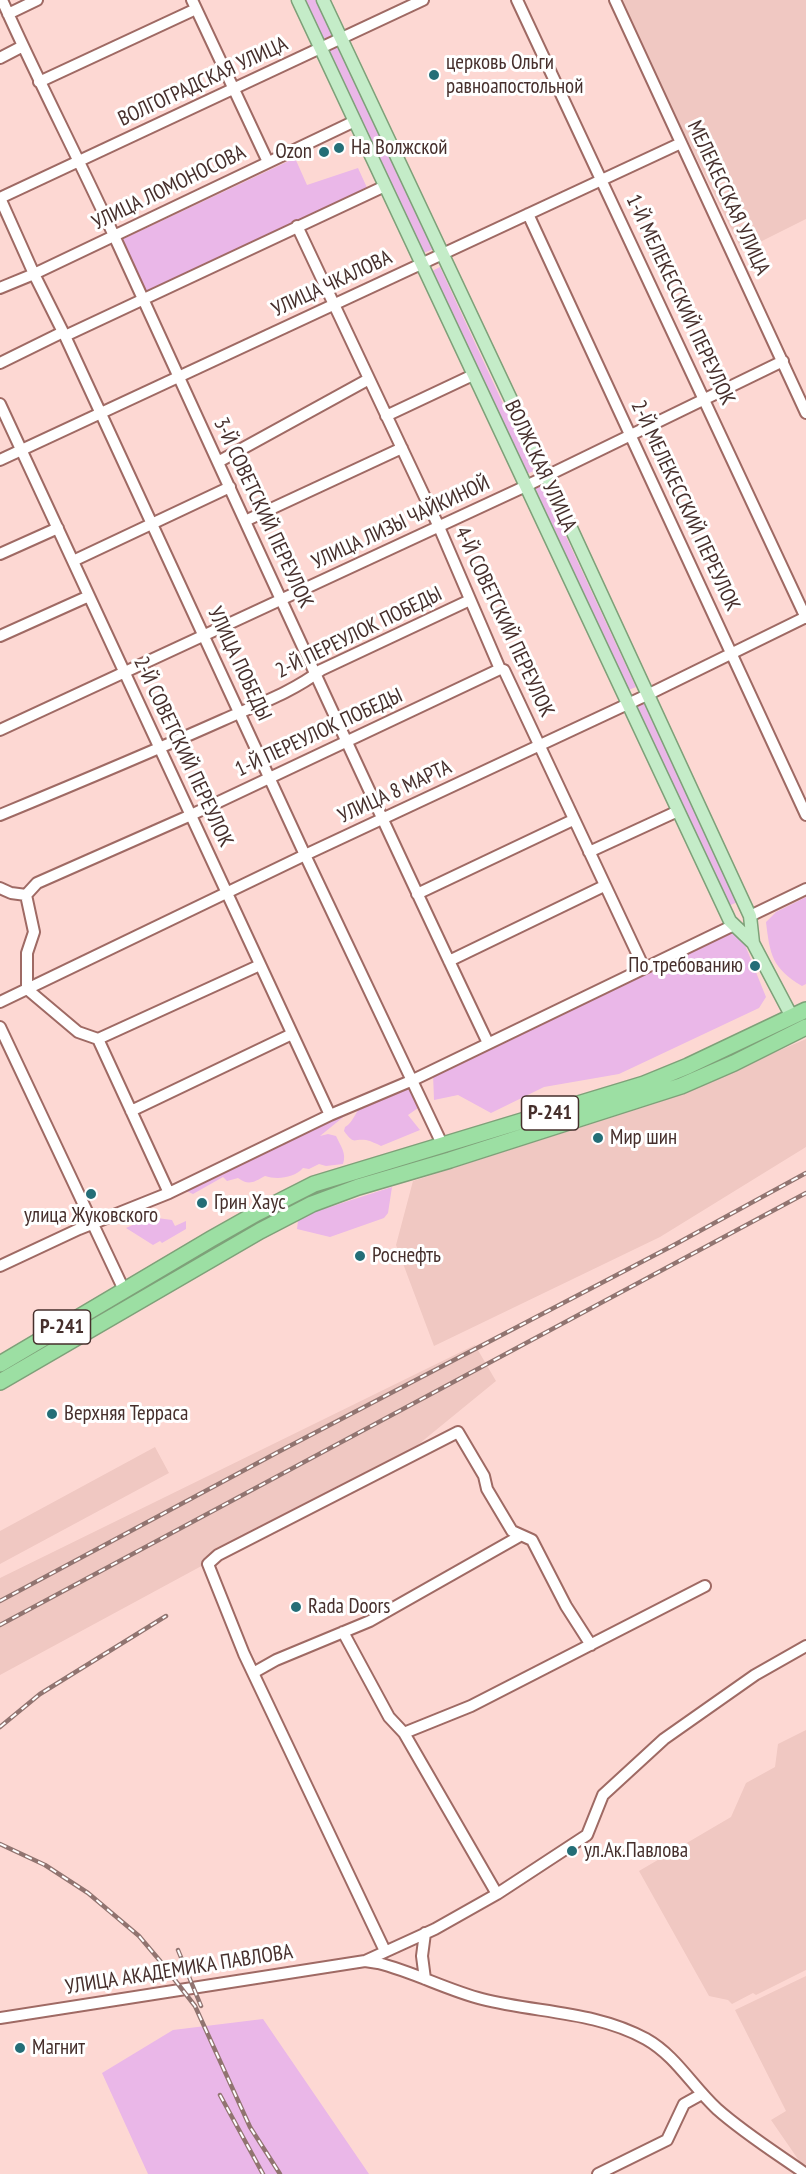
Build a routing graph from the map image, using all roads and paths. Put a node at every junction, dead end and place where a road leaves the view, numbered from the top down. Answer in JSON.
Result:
{"nodes":[{"id":1,"x":2,"y":0,"type":"edge"},
{"id":2,"x":37,"y":0,"type":"edge"},
{"id":3,"x":298,"y":0,"type":"edge"},
{"id":4,"x":323,"y":0,"type":"edge"},
{"id":5,"x":423,"y":0,"type":"edge"},
{"id":6,"x":517,"y":0,"type":"edge"},
{"id":7,"x":615,"y":0,"type":"edge"},
{"id":8,"x":194,"y":4,"type":"edge"},
{"id":9,"x":8,"y":14,"type":"junction"},
{"id":10,"x":341,"y":38,"type":"junction"},
{"id":11,"x":23,"y":46,"type":"junction"},
{"id":12,"x":321,"y":48,"type":"junction"},
{"id":13,"x":0,"y":58,"type":"edge"},
{"id":14,"x":39,"y":82,"type":"junction"},
{"id":15,"x":234,"y":89,"type":"junction"},
{"id":16,"x":355,"y":121,"type":"junction"},
{"id":17,"x":681,"y":143,"type":"junction"},
{"id":18,"x":79,"y":161,"type":"junction"},
{"id":19,"x":268,"y":162,"type":"junction"},
{"id":20,"x":602,"y":180,"type":"junction"},
{"id":21,"x":385,"y":186,"type":"junction"},
{"id":22,"x":0,"y":198,"type":"edge"},
{"id":23,"x":528,"y":214,"type":"junction"},
{"id":24,"x":297,"y":226,"type":"junction"},
{"id":25,"x":114,"y":236,"type":"junction"},
{"id":26,"x":442,"y":254,"type":"junction"},
{"id":27,"x":422,"y":264,"type":"junction"},
{"id":28,"x":34,"y":274,"type":"junction"},
{"id":29,"x":0,"y":288,"type":"edge"},
{"id":30,"x":143,"y":299,"type":"junction"},
{"id":31,"x":334,"y":304,"type":"junction"},
{"id":32,"x":64,"y":334,"type":"junction"},
{"id":33,"x":783,"y":362,"type":"junction"},
{"id":34,"x":0,"y":363,"type":"edge"},
{"id":35,"x":474,"y":375,"type":"junction"},
{"id":36,"x":179,"y":377,"type":"junction"},
{"id":37,"x":369,"y":379,"type":"junction"},
{"id":38,"x":705,"y":399,"type":"junction"},
{"id":39,"x":0,"y":404,"type":"edge"},
{"id":40,"x":101,"y":413,"type":"junction"},
{"id":41,"x":806,"y":413,"type":"edge"},
{"id":42,"x":387,"y":416,"type":"junction"},
{"id":43,"x":630,"y":436,"type":"junction"},
{"id":44,"x":402,"y":448,"type":"junction"},
{"id":45,"x":21,"y":450,"type":"junction"},
{"id":46,"x":0,"y":460,"type":"edge"},
{"id":47,"x":218,"y":462,"type":"junction"},
{"id":48,"x":547,"y":476,"type":"junction"},
{"id":49,"x":230,"y":486,"type":"junction"},
{"id":50,"x":526,"y":486,"type":"junction"},
{"id":51,"x":245,"y":520,"type":"junction"},
{"id":52,"x":152,"y":523,"type":"junction"},
{"id":53,"x":439,"y":527,"type":"junction"},
{"id":54,"x":58,"y":528,"type":"junction"},
{"id":55,"x":0,"y":554,"type":"edge"},
{"id":56,"x":73,"y":561,"type":"junction"},
{"id":57,"x":89,"y":596,"type":"junction"},
{"id":58,"x":282,"y":600,"type":"junction"},
{"id":59,"x":470,"y":600,"type":"junction"},
{"id":60,"x":806,"y":617,"type":"edge"},
{"id":61,"x":0,"y":636,"type":"edge"},
{"id":62,"x":205,"y":636,"type":"junction"},
{"id":63,"x":732,"y":653,"type":"junction"},
{"id":64,"x":500,"y":669,"type":"junction"},
{"id":65,"x":125,"y":673,"type":"junction"},
{"id":66,"x":315,"y":675,"type":"junction"},
{"id":67,"x":647,"y":695,"type":"junction"},
{"id":68,"x":628,"y":704,"type":"junction"},
{"id":69,"x":240,"y":712,"type":"junction"},
{"id":70,"x":0,"y":730,"type":"edge"},
{"id":71,"x":348,"y":741,"type":"junction"},
{"id":72,"x":540,"y":746,"type":"junction"},
{"id":73,"x":160,"y":748,"type":"junction"},
{"id":74,"x":271,"y":776,"type":"junction"},
{"id":75,"x":678,"y":811,"type":"junction"},
{"id":76,"x":0,"y":815,"type":"edge"},
{"id":77,"x":191,"y":815,"type":"junction"},
{"id":78,"x":806,"y":815,"type":"edge"},
{"id":79,"x":383,"y":820,"type":"junction"},
{"id":80,"x":573,"y":820,"type":"junction"},
{"id":81,"x":589,"y":852,"type":"junction"},
{"id":82,"x":305,"y":855,"type":"junction"},
{"id":83,"x":604,"y":886,"type":"junction"},
{"id":84,"x":0,"y":888,"type":"edge"},
{"id":85,"x":806,"y":889,"type":"edge"},
{"id":86,"x":226,"y":894,"type":"junction"},
{"id":87,"x":417,"y":894,"type":"junction"},
{"id":88,"x":26,"y":895,"type":"junction"},
{"id":89,"x":750,"y":916,"type":"junction"},
{"id":90,"x":734,"y":925,"type":"junction"},
{"id":91,"x":753,"y":943,"type":"junction"},
{"id":92,"x":448,"y":961,"type":"junction"},
{"id":93,"x":260,"y":964,"type":"junction"},
{"id":94,"x":644,"y":969,"type":"junction"},
{"id":95,"x":27,"y":989,"type":"junction"},
{"id":96,"x":0,"y":1002,"type":"edge"},
{"id":97,"x":806,"y":1010,"type":"edge"},
{"id":98,"x":799,"y":1025,"type":"edge"},
{"id":99,"x":0,"y":1027,"type":"edge"},
{"id":100,"x":292,"y":1034,"type":"junction"},
{"id":101,"x":98,"y":1039,"type":"junction"},
{"id":102,"x":488,"y":1043,"type":"junction"},
{"id":103,"x":413,"y":1080,"type":"junction"},
{"id":104,"x":131,"y":1111,"type":"junction"},
{"id":105,"x":330,"y":1115,"type":"junction"},
{"id":106,"x":443,"y":1146,"type":"junction"},
{"id":107,"x":169,"y":1193,"type":"junction"},
{"id":108,"x":92,"y":1223,"type":"junction"},
{"id":109,"x":0,"y":1266,"type":"edge"},
{"id":110,"x":124,"y":1290,"type":"junction"},
{"id":111,"x":131,"y":1306,"type":"junction"},
{"id":112,"x":0,"y":1364,"type":"edge"},
{"id":113,"x":0,"y":1383,"type":"edge"},
{"id":114,"x":519,"y":1536,"type":"junction"},
{"id":115,"x":705,"y":1586,"type":"dead end"},
{"id":116,"x":343,"y":1632,"type":"junction"},
{"id":117,"x":591,"y":1645,"type":"junction"},
{"id":118,"x":806,"y":1646,"type":"edge"},
{"id":119,"x":253,"y":1673,"type":"junction"},
{"id":120,"x":404,"y":1732,"type":"junction"},
{"id":121,"x":497,"y":1894,"type":"junction"},
{"id":122,"x":425,"y":1934,"type":"junction"},
{"id":123,"x":385,"y":1951,"type":"junction"},
{"id":124,"x":365,"y":1961,"type":"junction"},
{"id":125,"x":425,"y":1979,"type":"junction"},
{"id":126,"x":0,"y":2018,"type":"edge"},
{"id":127,"x":702,"y":2094,"type":"junction"},
{"id":128,"x":598,"y":2174,"type":"edge"},
{"id":129,"x":806,"y":2174,"type":"edge"}],
"edges":[{"from":1,"to":9,"type":"street","name":"3-Й СОВЕТСКИЙ ПЕРЕУЛОК"},
{"from":2,"to":9,"type":"street"},
{"from":3,"to":12,"type":"main road","name":"ВОЛЖСКАЯ УЛИЦА"},
{"from":4,"to":10,"type":"main road","name":"ВОЛЖСКАЯ УЛИЦА"},
{"from":5,"to":10,"type":"street","name":"ВОЛГОГРАДСКАЯ УЛИЦА"},
{"from":6,"to":20,"type":"street","name":"1-Й МЕЛЕКЕССКИЙ ПЕРЕУЛОК"},
{"from":7,"to":17,"type":"street","name":"МЕЛЕКЕССКАЯ УЛИЦА"},
{"from":8,"to":14,"type":"street"},
{"from":8,"to":15,"type":"street"},
{"from":9,"to":11,"type":"street","name":"3-Й СОВЕТСКИЙ ПЕРЕУЛОК"},
{"from":10,"to":12,"type":"street","name":"ВОЛГОГРАДСКАЯ УЛИЦА"},
{"from":10,"to":26,"type":"main road","name":"ВОЛЖСКАЯ УЛИЦА"},
{"from":11,"to":13,"type":"street"},
{"from":11,"to":14,"type":"street","name":"3-Й СОВЕТСКИЙ ПЕРЕУЛОК"},
{"from":12,"to":15,"type":"street","name":"ВОЛГОГРАДСКАЯ УЛИЦА"},
{"from":12,"to":16,"type":"main road","name":"ВОЛЖСКАЯ УЛИЦА"},
{"from":14,"to":18,"type":"street","name":"3-Й СОВЕТСКИЙ ПЕРЕУЛОК"},
{"from":15,"to":18,"type":"street","name":"ВОЛГОГРАДСКАЯ УЛИЦА"},
{"from":15,"to":19,"type":"street"},
{"from":16,"to":19,"type":"street","name":"УЛИЦА ЛОМОНОСОВА"},
{"from":16,"to":21,"type":"main road","name":"ВОЛЖСКАЯ УЛИЦА"},
{"from":17,"to":20,"type":"street","name":"УЛИЦА ЧКАЛОВА"},
{"from":17,"to":33,"type":"street","name":"МЕЛЕКЕССКАЯ УЛИЦА"},
{"from":18,"to":22,"type":"street","name":"ВОЛГОГРАДСКАЯ УЛИЦА"},
{"from":18,"to":25,"type":"street","name":"3-Й СОВЕТСКИЙ ПЕРЕУЛОК"},
{"from":19,"to":25,"type":"street","name":"УЛИЦА ЛОМОНОСОВА"},
{"from":20,"to":23,"type":"street","name":"УЛИЦА ЧКАЛОВА"},
{"from":20,"to":38,"type":"street","name":"1-Й МЕЛЕКЕССКИЙ ПЕРЕУЛОК"},
{"from":21,"to":24,"type":"street"},
{"from":21,"to":27,"type":"main road","name":"ВОЛЖСКАЯ УЛИЦА"},
{"from":22,"to":28,"type":"street","name":"УЛИЦА ПОБЕДЫ"},
{"from":23,"to":26,"type":"street","name":"УЛИЦА ЧКАЛОВА"},
{"from":23,"to":43,"type":"street","name":"2-Й МЕЛЕКЕССКИЙ ПЕРЕУЛОК"},
{"from":24,"to":30,"type":"street"},
{"from":24,"to":31,"type":"street","name":"4-Й СОВЕТСКИЙ ПЕРЕУЛОК"},
{"from":25,"to":28,"type":"street","name":"УЛИЦА ЛОМОНОСОВА"},
{"from":25,"to":30,"type":"street","name":"3-Й СОВЕТСКИЙ ПЕРЕУЛОК"},
{"from":26,"to":27,"type":"street","name":"УЛИЦА ЧКАЛОВА"},
{"from":26,"to":48,"type":"main road","name":"ВОЛЖСКАЯ УЛИЦА"},
{"from":27,"to":31,"type":"street","name":"УЛИЦА ЧКАЛОВА"},
{"from":27,"to":35,"type":"main road","name":"ВОЛЖСКАЯ УЛИЦА"},
{"from":28,"to":29,"type":"street","name":"УЛИЦА ЛОМОНОСОВА"},
{"from":28,"to":32,"type":"street","name":"УЛИЦА ПОБЕДЫ"},
{"from":30,"to":32,"type":"street"},
{"from":30,"to":36,"type":"street","name":"3-Й СОВЕТСКИЙ ПЕРЕУЛОК"},
{"from":31,"to":36,"type":"street","name":"УЛИЦА ЧКАЛОВА"},
{"from":31,"to":37,"type":"street","name":"4-Й СОВЕТСКИЙ ПЕРЕУЛОК"},
{"from":32,"to":34,"type":"street"},
{"from":32,"to":40,"type":"street","name":"УЛИЦА ПОБЕДЫ"},
{"from":33,"to":38,"type":"street","name":"УЛИЦА ЛИЗЫ ЧАЙКИНОЙ"},
{"from":33,"to":41,"type":"street","name":"МЕЛЕКЕССКАЯ УЛИЦА"},
{"from":35,"to":42,"type":"street"},
{"from":35,"to":50,"type":"main road","name":"ВОЛЖСКАЯ УЛИЦА"},
{"from":36,"to":40,"type":"street","name":"УЛИЦА ЧКАЛОВА"},
{"from":36,"to":47,"type":"street","name":"3-Й СОВЕТСКИЙ ПЕРЕУЛОК"},
{"from":37,"to":42,"type":"street","name":"4-Й СОВЕТСКИЙ ПЕРЕУЛОК"},
{"from":37,"to":47,"type":"street"},
{"from":38,"to":43,"type":"street","name":"УЛИЦА ЛИЗЫ ЧАЙКИНОЙ"},
{"from":38,"to":60,"type":"street","name":"1-Й МЕЛЕКЕССКИЙ ПЕРЕУЛОК"},
{"from":39,"to":45,"type":"street","name":"2-Й СОВЕТСКИЙ ПЕРЕУЛОК"},
{"from":40,"to":45,"type":"street","name":"УЛИЦА ЧКАЛОВА"},
{"from":40,"to":52,"type":"street","name":"УЛИЦА ПОБЕДЫ"},
{"from":42,"to":44,"type":"street","name":"4-Й СОВЕТСКИЙ ПЕРЕУЛОК"},
{"from":43,"to":48,"type":"street","name":"УЛИЦА ЛИЗЫ ЧАЙКИНОЙ"},
{"from":43,"to":63,"type":"street","name":"2-Й МЕЛЕКЕССКИЙ ПЕРЕУЛОК"},
{"from":44,"to":51,"type":"street"},
{"from":44,"to":53,"type":"street","name":"4-Й СОВЕТСКИЙ ПЕРЕУЛОК"},
{"from":45,"to":46,"type":"street","name":"УЛИЦА ЧКАЛОВА"},
{"from":45,"to":54,"type":"street","name":"2-Й СОВЕТСКИЙ ПЕРЕУЛОК"},
{"from":47,"to":49,"type":"street","name":"3-Й СОВЕТСКИЙ ПЕРЕУЛОК"},
{"from":48,"to":50,"type":"street","name":"УЛИЦА ЛИЗЫ ЧАЙКИНОЙ"},
{"from":48,"to":67,"type":"main road","name":"ВОЛЖСКАЯ УЛИЦА"},
{"from":49,"to":51,"type":"street","name":"3-Й СОВЕТСКИЙ ПЕРЕУЛОК"},
{"from":49,"to":52,"type":"street"},
{"from":50,"to":53,"type":"street","name":"УЛИЦА ЛИЗЫ ЧАЙКИНОЙ"},
{"from":50,"to":68,"type":"main road","name":"ВОЛЖСКАЯ УЛИЦА"},
{"from":51,"to":58,"type":"street","name":"3-Й СОВЕТСКИЙ ПЕРЕУЛОК"},
{"from":52,"to":56,"type":"street"},
{"from":52,"to":62,"type":"street","name":"УЛИЦА ПОБЕДЫ"},
{"from":53,"to":58,"type":"street","name":"УЛИЦА ЛИЗЫ ЧАЙКИНОЙ"},
{"from":53,"to":59,"type":"street","name":"4-Й СОВЕТСКИЙ ПЕРЕУЛОК"},
{"from":54,"to":55,"type":"street"},
{"from":54,"to":56,"type":"street","name":"2-Й СОВЕТСКИЙ ПЕРЕУЛОК"},
{"from":56,"to":57,"type":"street","name":"2-Й СОВЕТСКИЙ ПЕРЕУЛОК"},
{"from":57,"to":61,"type":"street"},
{"from":57,"to":65,"type":"street","name":"2-Й СОВЕТСКИЙ ПЕРЕУЛОК"},
{"from":58,"to":62,"type":"street","name":"УЛИЦА ЛИЗЫ ЧАЙКИНОЙ"},
{"from":58,"to":66,"type":"street","name":"3-Й СОВЕТСКИЙ ПЕРЕУЛОК"},
{"from":59,"to":64,"type":"street","name":"4-Й СОВЕТСКИЙ ПЕРЕУЛОК"},
{"from":59,"to":66,"type":"street","name":"2-Й ПЕРЕУЛОК ПОБЕДЫ"},
{"from":60,"to":63,"type":"street","name":"УЛИЦА 8 МАРТА"},
{"from":62,"to":65,"type":"street","name":"УЛИЦА ЛИЗЫ ЧАЙКИНОЙ"},
{"from":62,"to":69,"type":"street","name":"УЛИЦА ПОБЕДЫ"},
{"from":63,"to":67,"type":"street","name":"УЛИЦА 8 МАРТА"},
{"from":63,"to":78,"type":"street","name":"2-Й МЕЛЕКЕССКИЙ ПЕРЕУЛОК"},
{"from":64,"to":71,"type":"street","name":"1-Й ПЕРЕУЛОК ПОБЕДЫ"},
{"from":64,"to":72,"type":"street","name":"4-Й СОВЕТСКИЙ ПЕРЕУЛОК"},
{"from":65,"to":70,"type":"street","name":"УЛИЦА ЛИЗЫ ЧАЙКИНОЙ"},
{"from":65,"to":73,"type":"street","name":"2-Й СОВЕТСКИЙ ПЕРЕУЛОК"},
{"from":66,"to":69,"type":"street","name":"2-Й ПЕРЕУЛОК ПОБЕДЫ"},
{"from":66,"to":71,"type":"street","name":"3-Й СОВЕТСКИЙ ПЕРЕУЛОК"},
{"from":67,"to":68,"type":"street","name":"УЛИЦА 8 МАРТА"},
{"from":67,"to":89,"type":"main road","name":"ВОЛЖСКАЯ УЛИЦА"},
{"from":68,"to":72,"type":"street","name":"УЛИЦА 8 МАРТА"},
{"from":68,"to":75,"type":"main road","name":"ВОЛЖСКАЯ УЛИЦА"},
{"from":69,"to":73,"type":"street","name":"2-Й ПЕРЕУЛОК ПОБЕДЫ"},
{"from":69,"to":74,"type":"street","name":"УЛИЦА ПОБЕДЫ"},
{"from":71,"to":74,"type":"street","name":"1-Й ПЕРЕУЛОК ПОБЕДЫ"},
{"from":71,"to":79,"type":"street","name":"3-Й СОВЕТСКИЙ ПЕРЕУЛОК"},
{"from":72,"to":79,"type":"street","name":"УЛИЦА 8 МАРТА"},
{"from":72,"to":80,"type":"street","name":"4-Й СОВЕТСКИЙ ПЕРЕУЛОК"},
{"from":73,"to":76,"type":"street","name":"2-Й ПЕРЕУЛОК ПОБЕДЫ"},
{"from":73,"to":77,"type":"street","name":"2-Й СОВЕТСКИЙ ПЕРЕУЛОК"},
{"from":74,"to":77,"type":"street","name":"1-Й ПЕРЕУЛОК ПОБЕДЫ"},
{"from":74,"to":82,"type":"street","name":"УЛИЦА ПОБЕДЫ"},
{"from":75,"to":81,"type":"street"},
{"from":75,"to":90,"type":"main road","name":"ВОЛЖСКАЯ УЛИЦА"},
{"from":77,"to":86,"type":"street","name":"2-Й СОВЕТСКИЙ ПЕРЕУЛОК"},
{"from":77,"to":88,"type":"street","name":"1-Й ПЕРЕУЛОК ПОБЕДЫ"},
{"from":79,"to":82,"type":"street","name":"УЛИЦА 8 МАРТА"},
{"from":79,"to":87,"type":"street","name":"3-Й СОВЕТСКИЙ ПЕРЕУЛОК"},
{"from":80,"to":81,"type":"street","name":"4-Й СОВЕТСКИЙ ПЕРЕУЛОК"},
{"from":80,"to":87,"type":"street"},
{"from":81,"to":83,"type":"street","name":"4-Й СОВЕТСКИЙ ПЕРЕУЛОК"},
{"from":82,"to":86,"type":"street","name":"УЛИЦА 8 МАРТА"},
{"from":82,"to":103,"type":"street","name":"УЛИЦА ПОБЕДЫ"},
{"from":83,"to":92,"type":"street"},
{"from":83,"to":94,"type":"street","name":"4-Й СОВЕТСКИЙ ПЕРЕУЛОК"},
{"from":84,"to":88,"type":"street"},
{"from":85,"to":89,"type":"street"},
{"from":86,"to":93,"type":"street","name":"2-Й СОВЕТСКИЙ ПЕРЕУЛОК"},
{"from":86,"to":95,"type":"street","name":"УЛИЦА 8 МАРТА"},
{"from":87,"to":92,"type":"street","name":"3-Й СОВЕТСКИЙ ПЕРЕУЛОК"},
{"from":88,"to":95,"type":"street"},
{"from":89,"to":91,"type":"main road","name":"ВОЛЖСКАЯ УЛИЦА"},
{"from":90,"to":91,"type":"main road","name":"ВОЛЖСКАЯ УЛИЦА"},
{"from":90,"to":94,"type":"street"},
{"from":91,"to":98,"type":"main road","name":"ВОЛЖСКАЯ УЛИЦА"},
{"from":92,"to":102,"type":"street","name":"3-Й СОВЕТСКИЙ ПЕРЕУЛОК"},
{"from":93,"to":100,"type":"street","name":"2-Й СОВЕТСКИЙ ПЕРЕУЛОК"},
{"from":93,"to":101,"type":"street"},
{"from":94,"to":102,"type":"street"},
{"from":95,"to":96,"type":"street","name":"УЛИЦА 8 МАРТА"},
{"from":95,"to":101,"type":"street"},
{"from":97,"to":98,"type":"highway","number":"Р-241"},
{"from":98,"to":106,"type":"highway","number":"Р-241"},
{"from":98,"to":111,"type":"highway","number":"Р-241"},
{"from":99,"to":108,"type":"street"},
{"from":100,"to":104,"type":"street"},
{"from":100,"to":105,"type":"street","name":"2-Й СОВЕТСКИЙ ПЕРЕУЛОК"},
{"from":101,"to":104,"type":"street"},
{"from":102,"to":103,"type":"street"},
{"from":103,"to":105,"type":"street"},
{"from":103,"to":106,"type":"street","name":"УЛИЦА ПОБЕДЫ"},
{"from":104,"to":107,"type":"street"},
{"from":105,"to":107,"type":"street"},
{"from":106,"to":110,"type":"highway","number":"Р-241"},
{"from":107,"to":108,"type":"street"},
{"from":108,"to":109,"type":"street"},
{"from":108,"to":110,"type":"street"},
{"from":110,"to":111,"type":"highway"},
{"from":110,"to":112,"type":"highway","number":"Р-241"},
{"from":111,"to":113,"type":"highway","number":"Р-241"},
{"from":114,"to":116,"type":"street"},
{"from":114,"to":117,"type":"street"},
{"from":114,"to":119,"type":"street"},
{"from":115,"to":117,"type":"street"},
{"from":116,"to":119,"type":"street"},
{"from":116,"to":120,"type":"street"},
{"from":117,"to":120,"type":"street"},
{"from":118,"to":121,"type":"street"},
{"from":119,"to":123,"type":"street"},
{"from":120,"to":121,"type":"street"},
{"from":121,"to":122,"type":"street"},
{"from":122,"to":123,"type":"street"},
{"from":122,"to":125,"type":"street"},
{"from":123,"to":124,"type":"street"},
{"from":124,"to":125,"type":"street"},
{"from":124,"to":126,"type":"street","name":"УЛИЦА АКАДЕМИКА ПАВЛОВА"},
{"from":125,"to":127,"type":"street"},
{"from":127,"to":128,"type":"street"},
{"from":127,"to":129,"type":"street"}]}
